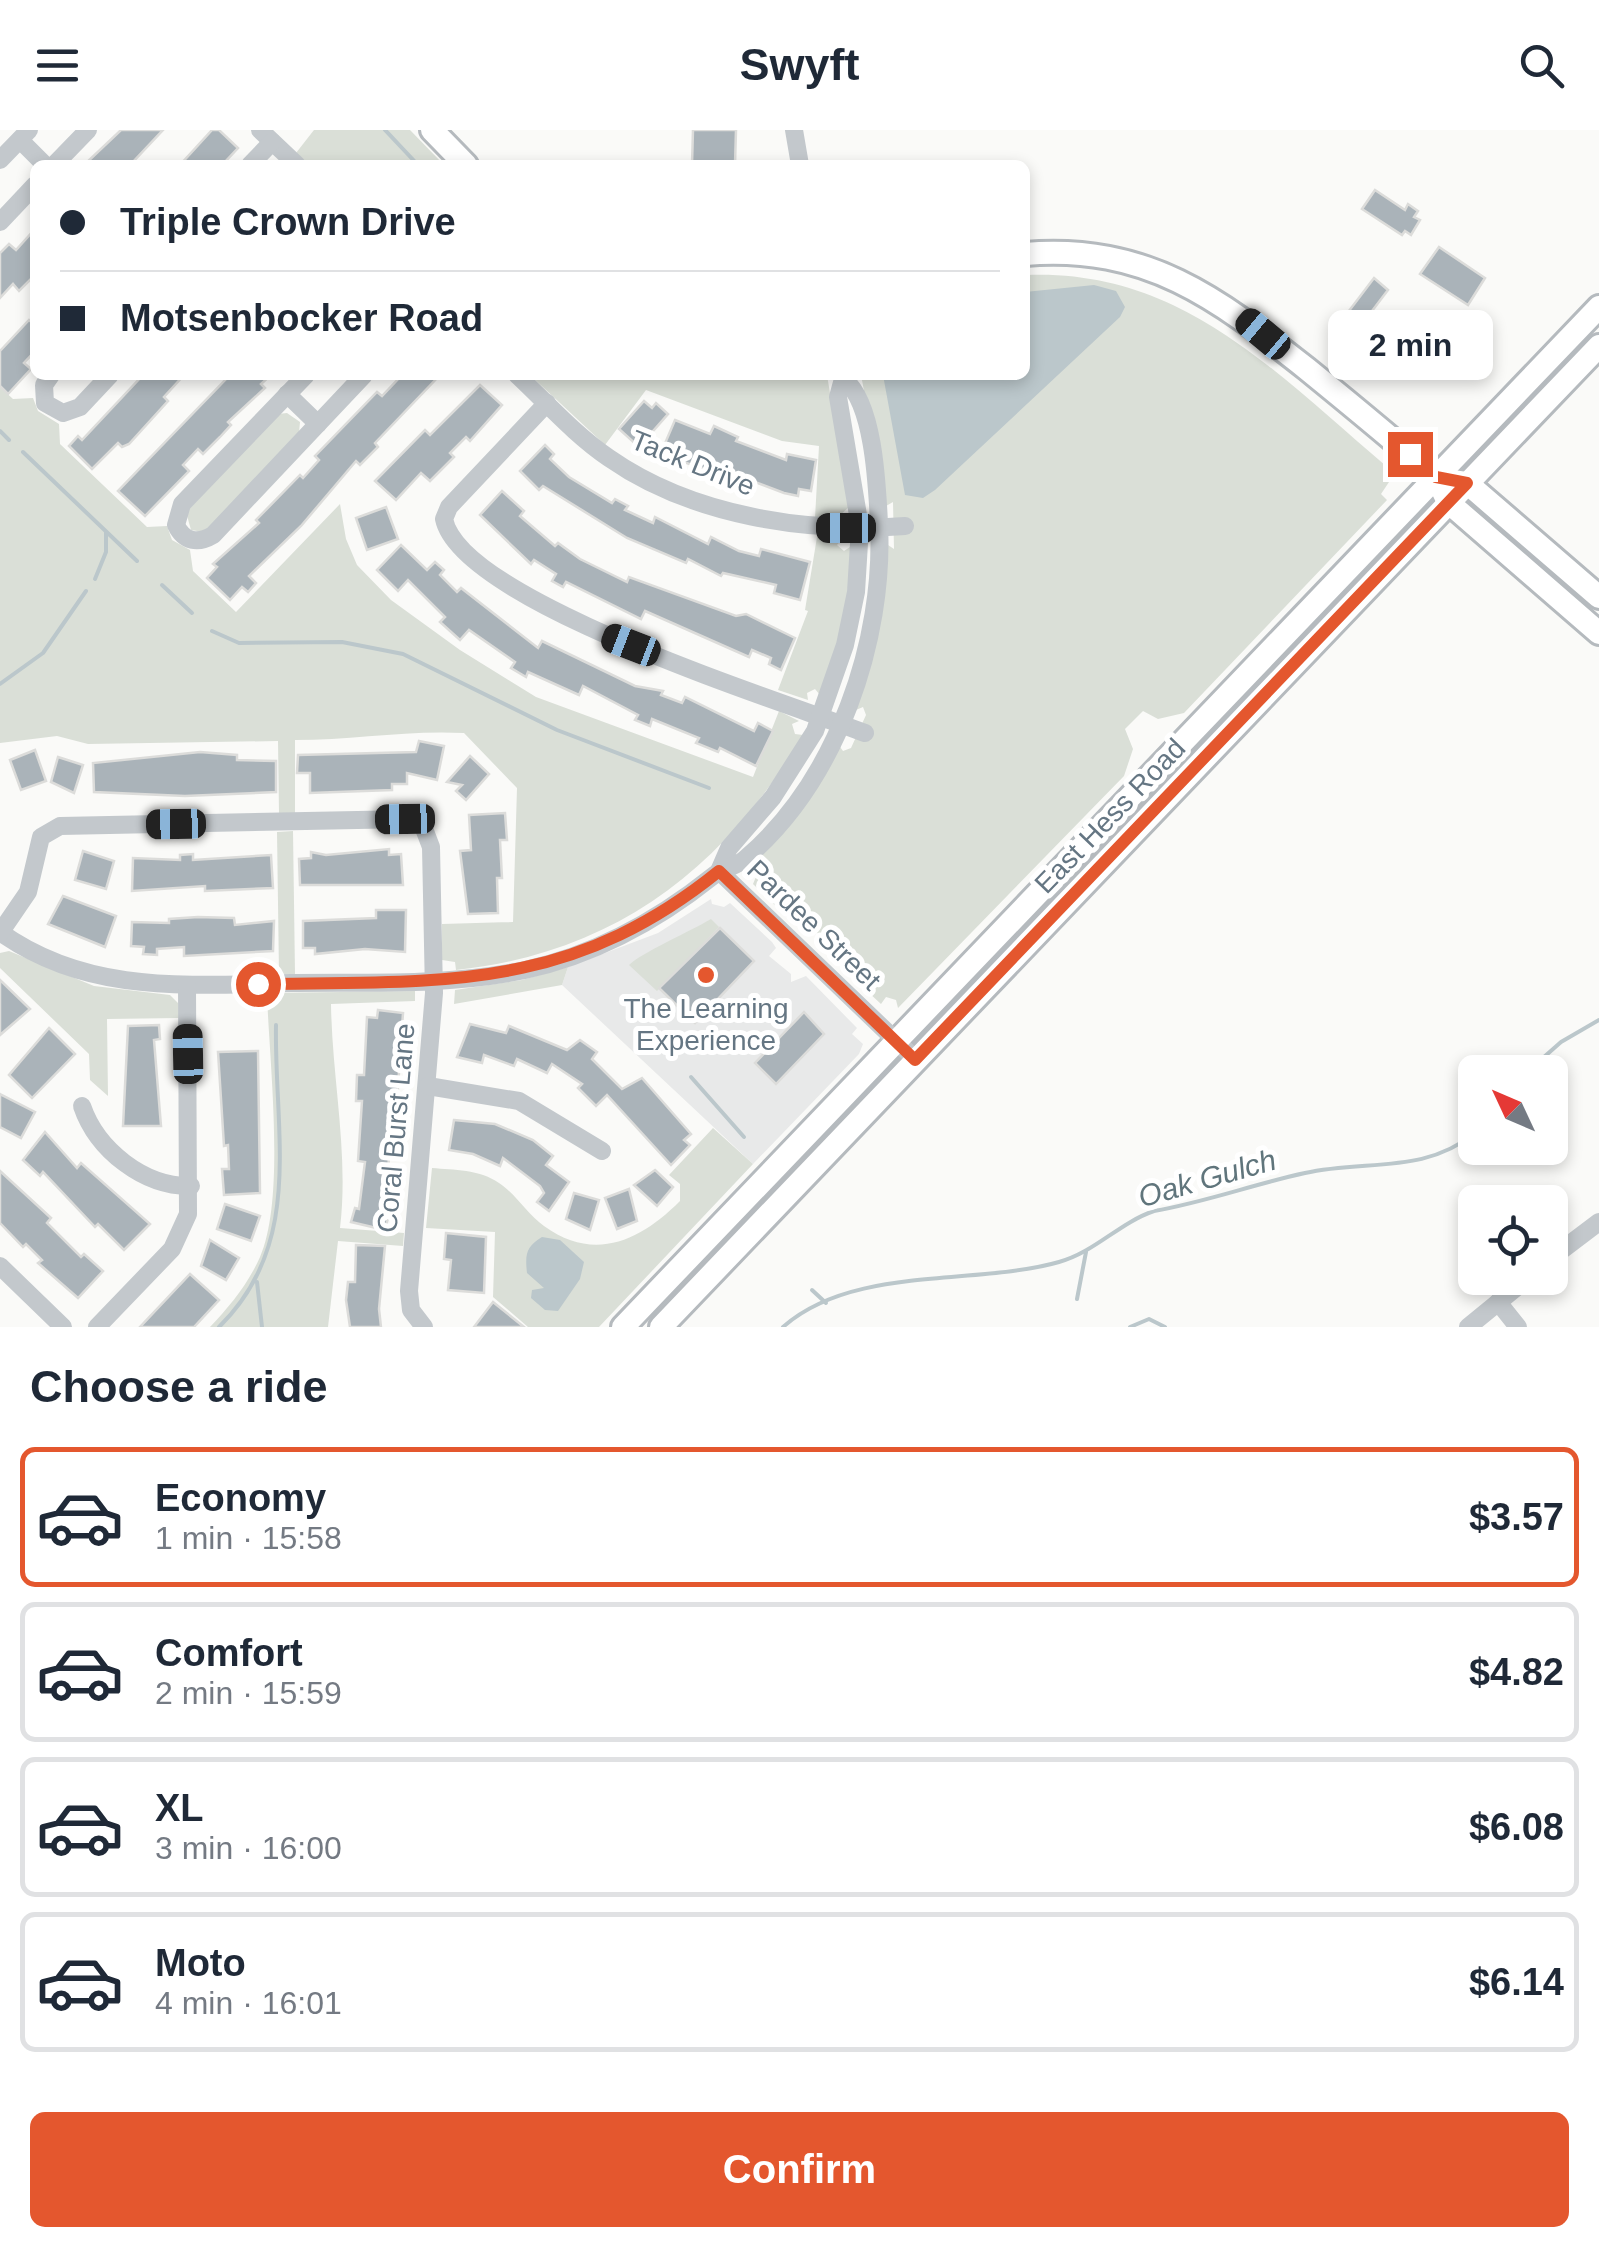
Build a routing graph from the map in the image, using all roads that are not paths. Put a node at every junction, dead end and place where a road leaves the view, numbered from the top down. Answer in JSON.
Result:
{"nodes":[{"id":1,"x":88,"y":130,"type":"edge"},
{"id":2,"x":432,"y":130,"type":"edge"},
{"id":3,"x":794,"y":130,"type":"edge"},
{"id":4,"x":24,"y":135,"type":"edge"},
{"id":5,"x":266,"y":136,"type":"edge"},
{"id":6,"x":0,"y":160,"type":"edge"},
{"id":7,"x":42,"y":160,"type":"edge"},
{"id":8,"x":59,"y":160,"type":"edge"},
{"id":9,"x":253,"y":160,"type":"edge"},
{"id":10,"x":292,"y":160,"type":"edge"},
{"id":11,"x":461,"y":160,"type":"edge"},
{"id":12,"x":799,"y":160,"type":"edge"},
{"id":13,"x":30,"y":190,"type":"edge"},
{"id":14,"x":0,"y":222,"type":"edge"},
{"id":15,"x":1030,"y":254,"type":"edge"},
{"id":16,"x":1599,"y":306,"type":"edge"},
{"id":17,"x":1599,"y":346,"type":"edge"},
{"id":18,"x":48,"y":380,"type":"edge"},
{"id":19,"x":105,"y":380,"type":"edge"},
{"id":20,"x":301,"y":380,"type":"edge"},
{"id":21,"x":359,"y":380,"type":"edge"},
{"id":22,"x":523,"y":380,"type":"edge"},
{"id":23,"x":846,"y":380,"type":"edge"},
{"id":24,"x":287,"y":394,"type":"junction"},
{"id":25,"x":547,"y":404,"type":"junction"},
{"id":26,"x":318,"y":424,"type":"junction"},
{"id":27,"x":1436,"y":477,"type":"junction"},
{"id":28,"x":1467,"y":483,"type":"junction"},
{"id":29,"x":1448,"y":502,"type":"junction"},
{"id":30,"x":905,"y":526,"type":"dead end"},
{"id":31,"x":870,"y":527,"type":"junction"},
{"id":32,"x":1599,"y":597,"type":"edge"},
{"id":33,"x":1599,"y":633,"type":"edge"},
{"id":34,"x":821,"y":716,"type":"junction"},
{"id":35,"x":840,"y":723,"type":"junction"},
{"id":36,"x":864,"y":733,"type":"dead end"},
{"id":37,"x":719,"y":871,"type":"junction"},
{"id":38,"x":0,"y":933,"type":"edge"},
{"id":39,"x":434,"y":981,"type":"junction"},
{"id":40,"x":187,"y":985,"type":"junction"},
{"id":41,"x":896,"y":1041,"type":"junction"},
{"id":42,"x":915,"y":1060,"type":"junction"},
{"id":43,"x":428,"y":1086,"type":"junction"},
{"id":44,"x":82,"y":1106,"type":"dead end"},
{"id":45,"x":602,"y":1151,"type":"dead end"},
{"id":46,"x":191,"y":1186,"type":"junction"},
{"id":47,"x":1599,"y":1222,"type":"edge"},
{"id":48,"x":1568,"y":1246,"type":"edge"},
{"id":49,"x":0,"y":1266,"type":"edge"},
{"id":50,"x":1507,"y":1295,"type":"edge"},
{"id":51,"x":1498,"y":1302,"type":"junction"},
{"id":52,"x":63,"y":1327,"type":"edge"},
{"id":53,"x":97,"y":1327,"type":"edge"},
{"id":54,"x":424,"y":1327,"type":"edge"},
{"id":55,"x":623,"y":1327,"type":"edge"},
{"id":56,"x":660,"y":1327,"type":"edge"},
{"id":57,"x":1468,"y":1327,"type":"edge"},
{"id":58,"x":1518,"y":1327,"type":"edge"}],
"edges":[{"from":1,"to":8,"type":"street"},
{"from":2,"to":11,"type":"main road"},
{"from":3,"to":12,"type":"street"},
{"from":4,"to":6,"type":"street"},
{"from":4,"to":7,"type":"street"},
{"from":5,"to":9,"type":"street"},
{"from":5,"to":10,"type":"street"},
{"from":13,"to":14,"type":"street"},
{"from":15,"to":27,"type":"main road"},
{"from":16,"to":27,"type":"main road","name":"East Hess Road"},
{"from":17,"to":28,"type":"main road","name":"East Hess Road"},
{"from":18,"to":19,"type":"street"},
{"from":20,"to":24,"type":"street"},
{"from":21,"to":26,"type":"street"},
{"from":22,"to":25,"type":"street","name":"Tack Drive"},
{"from":23,"to":31,"type":"street"},
{"from":24,"to":26,"type":"street"},
{"from":24,"to":26,"type":"street"},
{"from":25,"to":31,"type":"street","name":"Tack Drive"},
{"from":25,"to":34,"type":"street"},
{"from":27,"to":28,"type":"main road"},
{"from":27,"to":29,"type":"main road"},
{"from":27,"to":41,"type":"main road","name":"East Hess Road"},
{"from":28,"to":29,"type":"main road","name":"East Hess Road"},
{"from":28,"to":32,"type":"main road"},
{"from":29,"to":33,"type":"main road"},
{"from":29,"to":42,"type":"main road","name":"East Hess Road"},
{"from":30,"to":31,"type":"street","name":"Tack Drive"},
{"from":31,"to":34,"type":"street"},
{"from":31,"to":35,"type":"street"},
{"from":34,"to":35,"type":"street"},
{"from":34,"to":37,"type":"street"},
{"from":35,"to":36,"type":"street"},
{"from":35,"to":37,"type":"street"},
{"from":37,"to":39,"type":"street"},
{"from":37,"to":41,"type":"street","name":"Pardee Street"},
{"from":38,"to":39,"type":"street","name":"Coral Burst Lane"},
{"from":38,"to":40,"type":"street"},
{"from":39,"to":40,"type":"street"},
{"from":39,"to":43,"type":"street","name":"Coral Burst Lane"},
{"from":40,"to":46,"type":"street"},
{"from":41,"to":42,"type":"street","name":"Pardee Street"},
{"from":41,"to":55,"type":"main road","name":"East Hess Road"},
{"from":42,"to":56,"type":"main road","name":"East Hess Road"},
{"from":43,"to":45,"type":"street"},
{"from":43,"to":54,"type":"street","name":"Coral Burst Lane"},
{"from":44,"to":46,"type":"street"},
{"from":46,"to":53,"type":"street"},
{"from":47,"to":48,"type":"street"},
{"from":49,"to":52,"type":"street"},
{"from":50,"to":51,"type":"street"},
{"from":51,"to":57,"type":"street"},
{"from":51,"to":58,"type":"street"}]}
